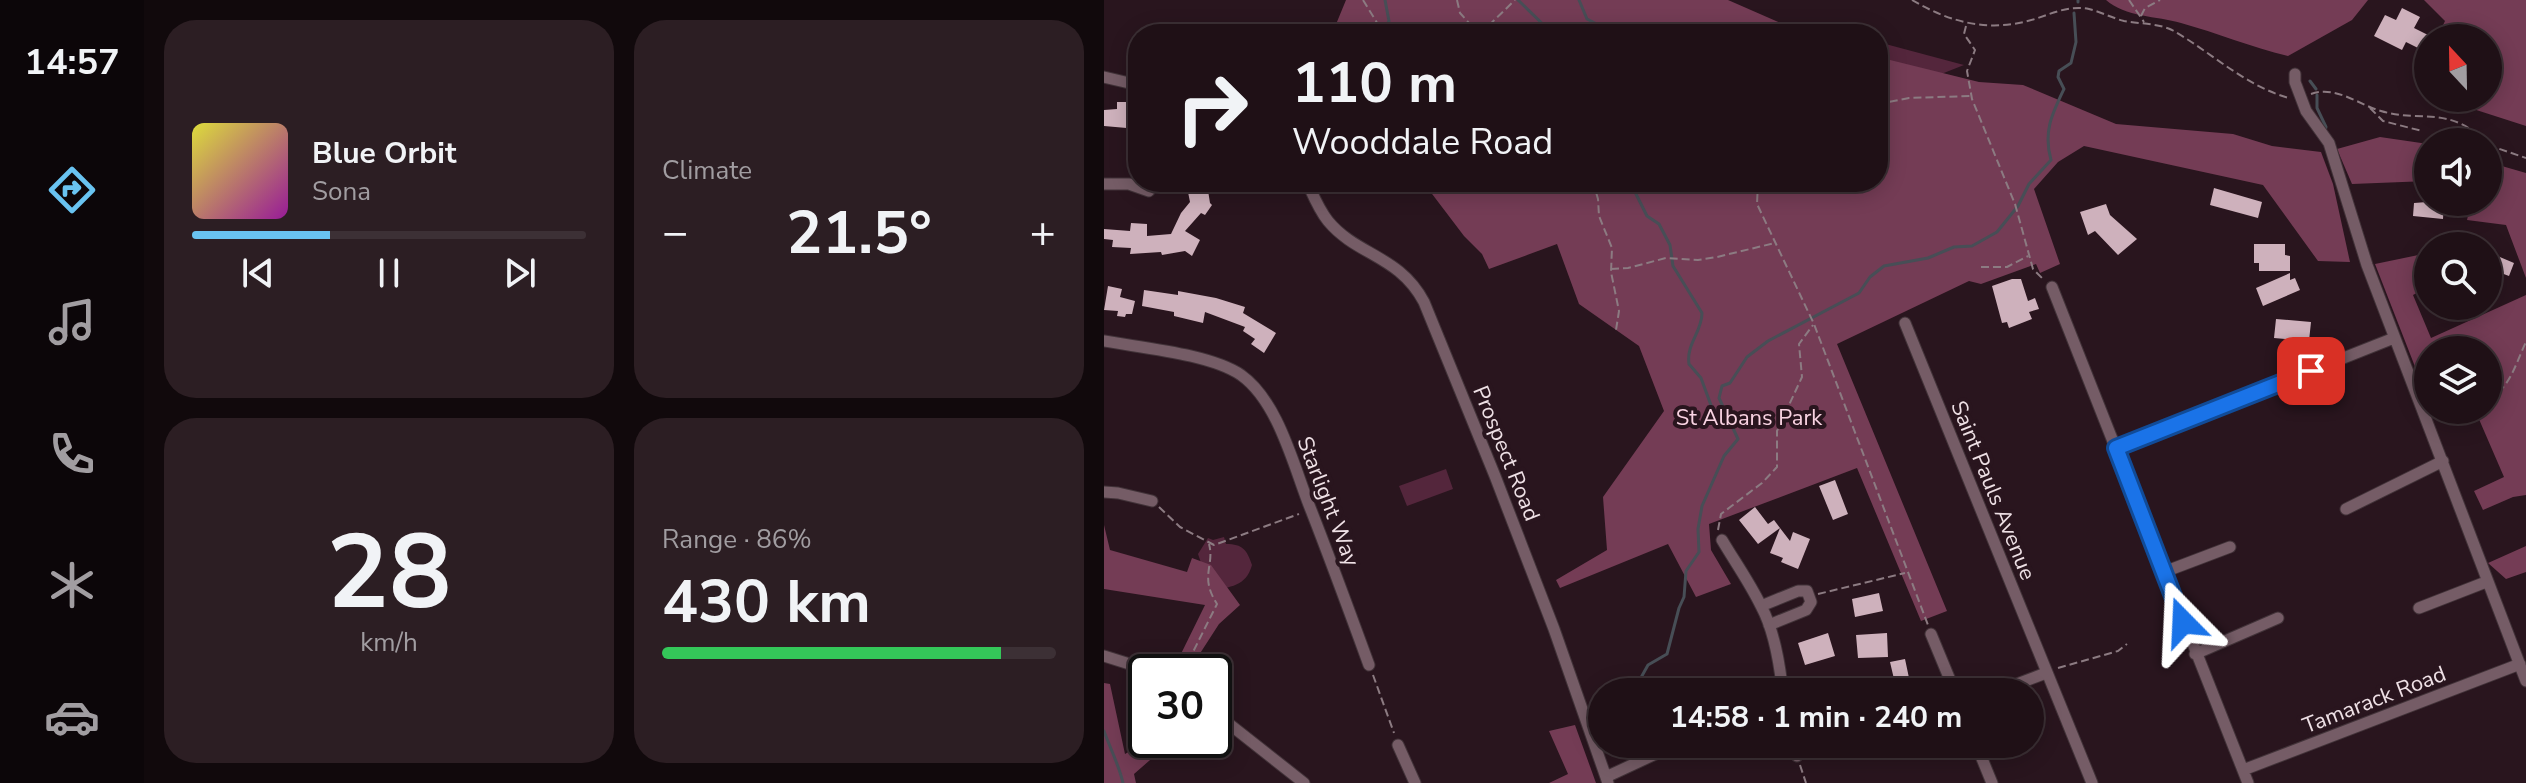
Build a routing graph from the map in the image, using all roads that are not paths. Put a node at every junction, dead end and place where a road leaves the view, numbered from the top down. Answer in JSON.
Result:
{"nodes":[{"id":1,"x":2295,"y":74,"type":"dead end"},
{"id":2,"x":1104,"y":77,"type":"edge"},
{"id":3,"x":1128,"y":83,"type":"edge"},
{"id":4,"x":1104,"y":184,"type":"edge"},
{"id":5,"x":1128,"y":184,"type":"edge"},
{"id":6,"x":1312,"y":192,"type":"edge"},
{"id":7,"x":2052,"y":287,"type":"road end"},
{"id":8,"x":1905,"y":323,"type":"dead end"},
{"id":9,"x":2394,"y":338,"type":"junction"},
{"id":10,"x":1104,"y":341,"type":"edge"},
{"id":11,"x":2116,"y":448,"type":"junction"},
{"id":12,"x":2443,"y":461,"type":"junction"},
{"id":13,"x":1104,"y":492,"type":"edge"},
{"id":14,"x":1152,"y":501,"type":"road end"},
{"id":15,"x":2346,"y":509,"type":"dead end"},
{"id":16,"x":1722,"y":540,"type":"road end"},
{"id":17,"x":2230,"y":547,"type":"dead end"},
{"id":18,"x":2164,"y":572,"type":"junction"},
{"id":19,"x":2486,"y":582,"type":"junction"},
{"id":20,"x":1761,"y":606,"type":"junction"},
{"id":21,"x":2419,"y":608,"type":"dead end"},
{"id":22,"x":2278,"y":618,"type":"dead end"},
{"id":23,"x":1769,"y":625,"type":"junction"},
{"id":24,"x":1931,"y":634,"type":"road end"},
{"id":25,"x":2195,"y":654,"type":"junction"},
{"id":26,"x":1104,"y":656,"type":"edge"},
{"id":27,"x":1128,"y":664,"type":"edge"},
{"id":28,"x":2520,"y":664,"type":"junction"},
{"id":29,"x":1369,"y":665,"type":"road end"},
{"id":30,"x":2046,"y":673,"type":"junction"},
{"id":31,"x":1781,"y":678,"type":"edge"},
{"id":32,"x":1949,"y":678,"type":"edge"},
{"id":33,"x":2033,"y":678,"type":"edge"},
{"id":34,"x":2526,"y":681,"type":"edge"},
{"id":35,"x":1232,"y":726,"type":"edge"},
{"id":36,"x":1398,"y":745,"type":"road end"},
{"id":37,"x":1650,"y":758,"type":"edge"},
{"id":38,"x":1982,"y":758,"type":"edge"},
{"id":39,"x":2243,"y":770,"type":"junction"},
{"id":40,"x":1607,"y":780,"type":"edge"},
{"id":41,"x":1304,"y":783,"type":"edge"},
{"id":42,"x":1415,"y":783,"type":"edge"},
{"id":43,"x":1992,"y":783,"type":"edge"},
{"id":44,"x":2092,"y":783,"type":"edge"},
{"id":45,"x":2248,"y":783,"type":"edge"}],
"edges":[{"from":1,"to":9,"type":"street"},
{"from":2,"to":3,"type":"street"},
{"from":4,"to":5,"type":"street"},
{"from":6,"to":40,"type":"street","name":"Prospect Road"},
{"from":7,"to":11,"type":"street"},
{"from":8,"to":30,"type":"street","name":"Saint Pauls Avenue"},
{"from":9,"to":11,"type":"street"},
{"from":9,"to":12,"type":"street"},
{"from":10,"to":29,"type":"street","name":"Starlight Way"},
{"from":11,"to":18,"type":"street"},
{"from":12,"to":15,"type":"street"},
{"from":12,"to":19,"type":"street"},
{"from":13,"to":14,"type":"street"},
{"from":16,"to":20,"type":"street"},
{"from":17,"to":18,"type":"street"},
{"from":18,"to":25,"type":"street"},
{"from":19,"to":21,"type":"street"},
{"from":19,"to":28,"type":"street"},
{"from":20,"to":23,"type":"street"},
{"from":20,"to":23,"type":"street"},
{"from":22,"to":25,"type":"street"},
{"from":23,"to":31,"type":"street"},
{"from":24,"to":32,"type":"street"},
{"from":25,"to":39,"type":"street"},
{"from":26,"to":27,"type":"street"},
{"from":28,"to":34,"type":"street"},
{"from":28,"to":39,"type":"street","name":"Tamarack Road"},
{"from":30,"to":33,"type":"street"},
{"from":30,"to":44,"type":"street","name":"Saint Pauls Avenue"},
{"from":35,"to":41,"type":"street"},
{"from":36,"to":42,"type":"street"},
{"from":37,"to":40,"type":"street"},
{"from":38,"to":43,"type":"street"},
{"from":39,"to":45,"type":"street"}]}
